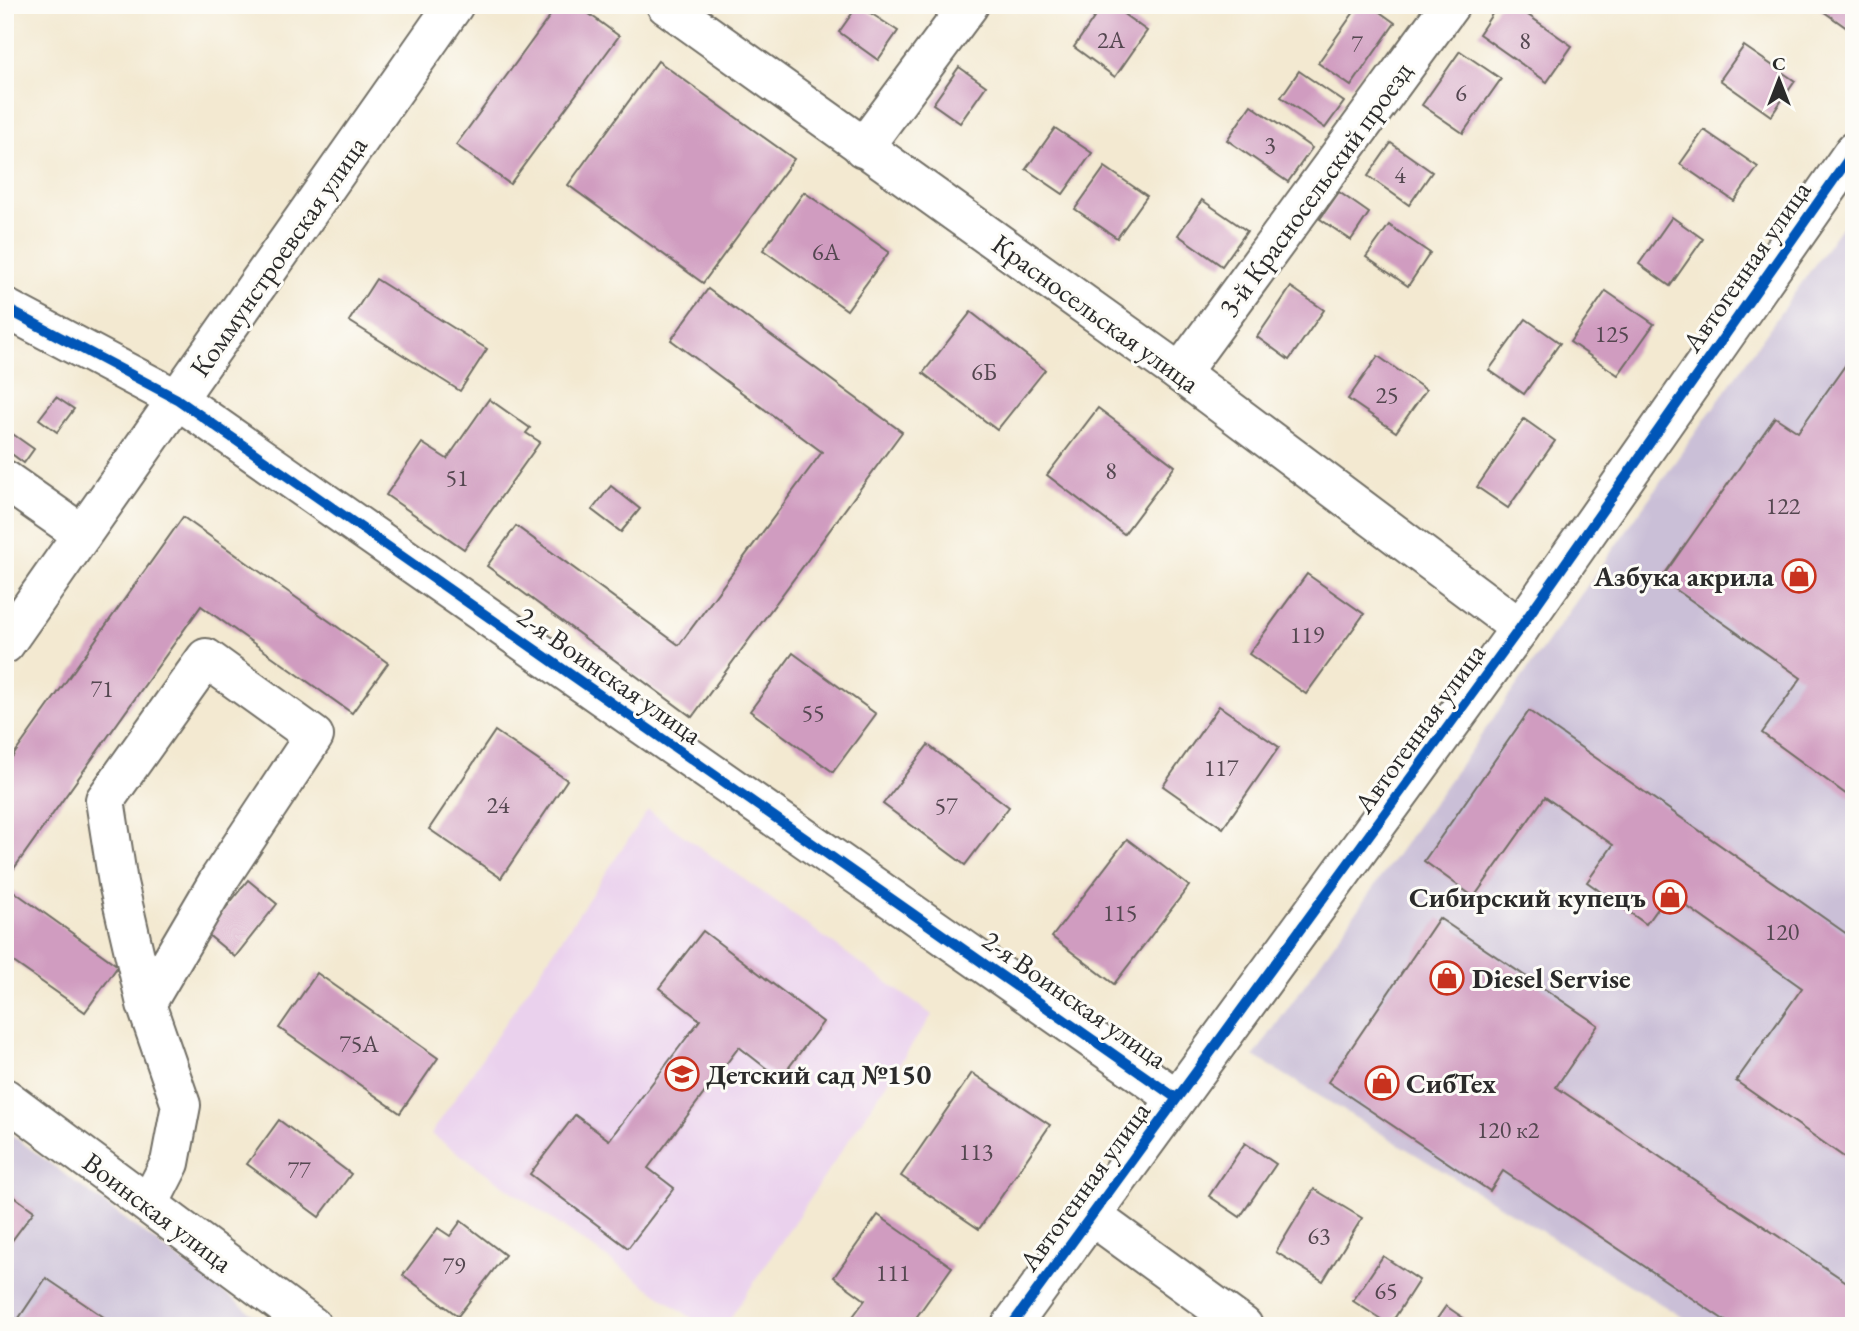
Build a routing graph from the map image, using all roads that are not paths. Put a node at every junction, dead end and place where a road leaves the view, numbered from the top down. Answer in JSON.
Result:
{"nodes":[{"id":1,"x":454,"y":5,"type":"edge"},
{"id":2,"x":666,"y":5,"type":"edge"},
{"id":3,"x":969,"y":5,"type":"edge"},
{"id":4,"x":1450,"y":5,"type":"edge"},
{"id":5,"x":863,"y":148,"type":"junction"},
{"id":6,"x":1854,"y":151,"type":"edge"},
{"id":7,"x":5,"y":308,"type":"edge"},
{"id":8,"x":1180,"y":373,"type":"junction"},
{"id":9,"x":177,"y":399,"type":"junction"},
{"id":10,"x":5,"y":480,"type":"edge"},
{"id":11,"x":82,"y":534,"type":"junction"},
{"id":12,"x":1520,"y":628,"type":"junction"},
{"id":13,"x":5,"y":644,"type":"edge"},
{"id":14,"x":146,"y":1004,"type":"junction"},
{"id":15,"x":5,"y":1098,"type":"edge"},
{"id":16,"x":1176,"y":1098,"type":"junction"},
{"id":17,"x":149,"y":1205,"type":"junction"},
{"id":18,"x":1092,"y":1216,"type":"junction"},
{"id":19,"x":312,"y":1326,"type":"edge"},
{"id":20,"x":1011,"y":1326,"type":"edge"},
{"id":21,"x":1243,"y":1326,"type":"edge"}],
"edges":[{"from":1,"to":9,"type":"street","name":"Коммунстроевская улица"},
{"from":2,"to":5,"type":"street","name":"Красносельская улица"},
{"from":3,"to":5,"type":"street"},
{"from":4,"to":8,"type":"street","name":"3-й Красносельский проезд"},
{"from":5,"to":8,"type":"street","name":"Красносельская улица"},
{"from":6,"to":12,"type":"street","name":"Автогенная улица"},
{"from":7,"to":9,"type":"street","name":"2-я Воинская улица"},
{"from":8,"to":12,"type":"street","name":"Красносельская улица"},
{"from":9,"to":11,"type":"street","name":"Коммунстроевская улица"},
{"from":9,"to":16,"type":"street","name":"2-я Воинская улица"},
{"from":10,"to":11,"type":"street"},
{"from":11,"to":13,"type":"street","name":"Коммунстроевская улица"},
{"from":12,"to":16,"type":"street","name":"Автогенная улица"},
{"from":14,"to":14,"type":"street"},
{"from":14,"to":17,"type":"street"},
{"from":15,"to":17,"type":"street","name":"Воинская улица"},
{"from":16,"to":18,"type":"street","name":"Автогенная улица"},
{"from":17,"to":19,"type":"street","name":"Воинская улица"},
{"from":18,"to":20,"type":"street","name":"Автогенная улица"},
{"from":18,"to":21,"type":"street"}]}
